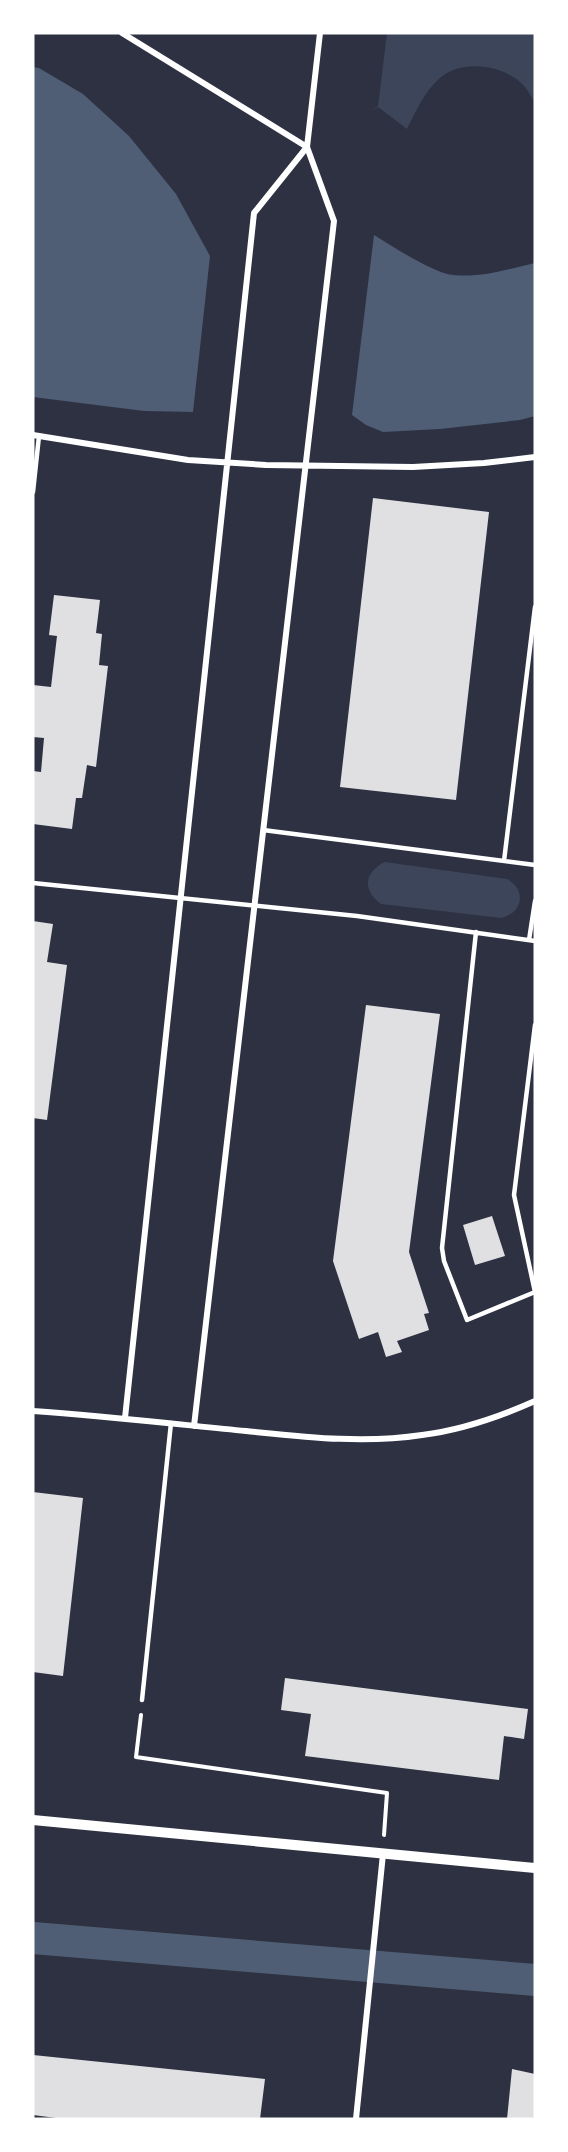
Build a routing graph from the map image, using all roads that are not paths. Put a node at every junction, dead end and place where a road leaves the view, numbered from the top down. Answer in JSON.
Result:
{"nodes":[{"id":1,"x":122,"y":33,"type":"edge"},
{"id":2,"x":320,"y":33,"type":"edge"},
{"id":3,"x":307,"y":147,"type":"junction"},
{"id":4,"x":36,"y":435,"type":"edge"},
{"id":5,"x":535,"y":457,"type":"edge"},
{"id":6,"x":228,"y":462,"type":"junction"},
{"id":7,"x":305,"y":465,"type":"junction"},
{"id":8,"x":33,"y":492,"type":"edge"},
{"id":9,"x":535,"y":607,"type":"edge"},
{"id":10,"x":263,"y":830,"type":"junction"},
{"id":11,"x":504,"y":861,"type":"junction"},
{"id":12,"x":535,"y":866,"type":"edge"},
{"id":13,"x":33,"y":883,"type":"edge"},
{"id":14,"x":181,"y":897,"type":"junction"},
{"id":15,"x":535,"y":901,"type":"edge"},
{"id":16,"x":254,"y":905,"type":"junction"},
{"id":17,"x":476,"y":932,"type":"junction"},
{"id":18,"x":532,"y":941,"type":"edge"},
{"id":19,"x":535,"y":1025,"type":"edge"},
{"id":20,"x":535,"y":1292,"type":"edge"},
{"id":21,"x":535,"y":1401,"type":"edge"},
{"id":22,"x":33,"y":1411,"type":"edge"},
{"id":23,"x":125,"y":1418,"type":"junction"},
{"id":24,"x":171,"y":1423,"type":"junction"},
{"id":25,"x":194,"y":1426,"type":"junction"},
{"id":26,"x":142,"y":1700,"type":"road end"},
{"id":27,"x":33,"y":1820,"type":"edge"},
{"id":28,"x":383,"y":1854,"type":"junction"},
{"id":29,"x":535,"y":1868,"type":"edge"},
{"id":30,"x":356,"y":2119,"type":"edge"}],
"edges":[{"from":1,"to":3,"type":"street"},
{"from":2,"to":3,"type":"street"},
{"from":3,"to":6,"type":"street"},
{"from":3,"to":7,"type":"street"},
{"from":4,"to":6,"type":"street"},
{"from":4,"to":8,"type":"lane"},
{"from":5,"to":7,"type":"street"},
{"from":6,"to":7,"type":"street"},
{"from":6,"to":14,"type":"street"},
{"from":7,"to":10,"type":"street"},
{"from":9,"to":11,"type":"lane"},
{"from":10,"to":11,"type":"lane"},
{"from":10,"to":16,"type":"street"},
{"from":11,"to":12,"type":"lane"},
{"from":13,"to":14,"type":"lane"},
{"from":14,"to":16,"type":"lane"},
{"from":14,"to":23,"type":"street"},
{"from":15,"to":18,"type":"lane"},
{"from":16,"to":17,"type":"lane"},
{"from":16,"to":25,"type":"street"},
{"from":17,"to":18,"type":"lane"},
{"from":17,"to":20,"type":"lane"},
{"from":19,"to":20,"type":"lane"},
{"from":21,"to":25,"type":"street"},
{"from":22,"to":23,"type":"street"},
{"from":23,"to":24,"type":"street"},
{"from":24,"to":25,"type":"street"},
{"from":24,"to":26,"type":"lane"},
{"from":27,"to":28,"type":"street"},
{"from":28,"to":29,"type":"street"},
{"from":28,"to":30,"type":"street"}]}
